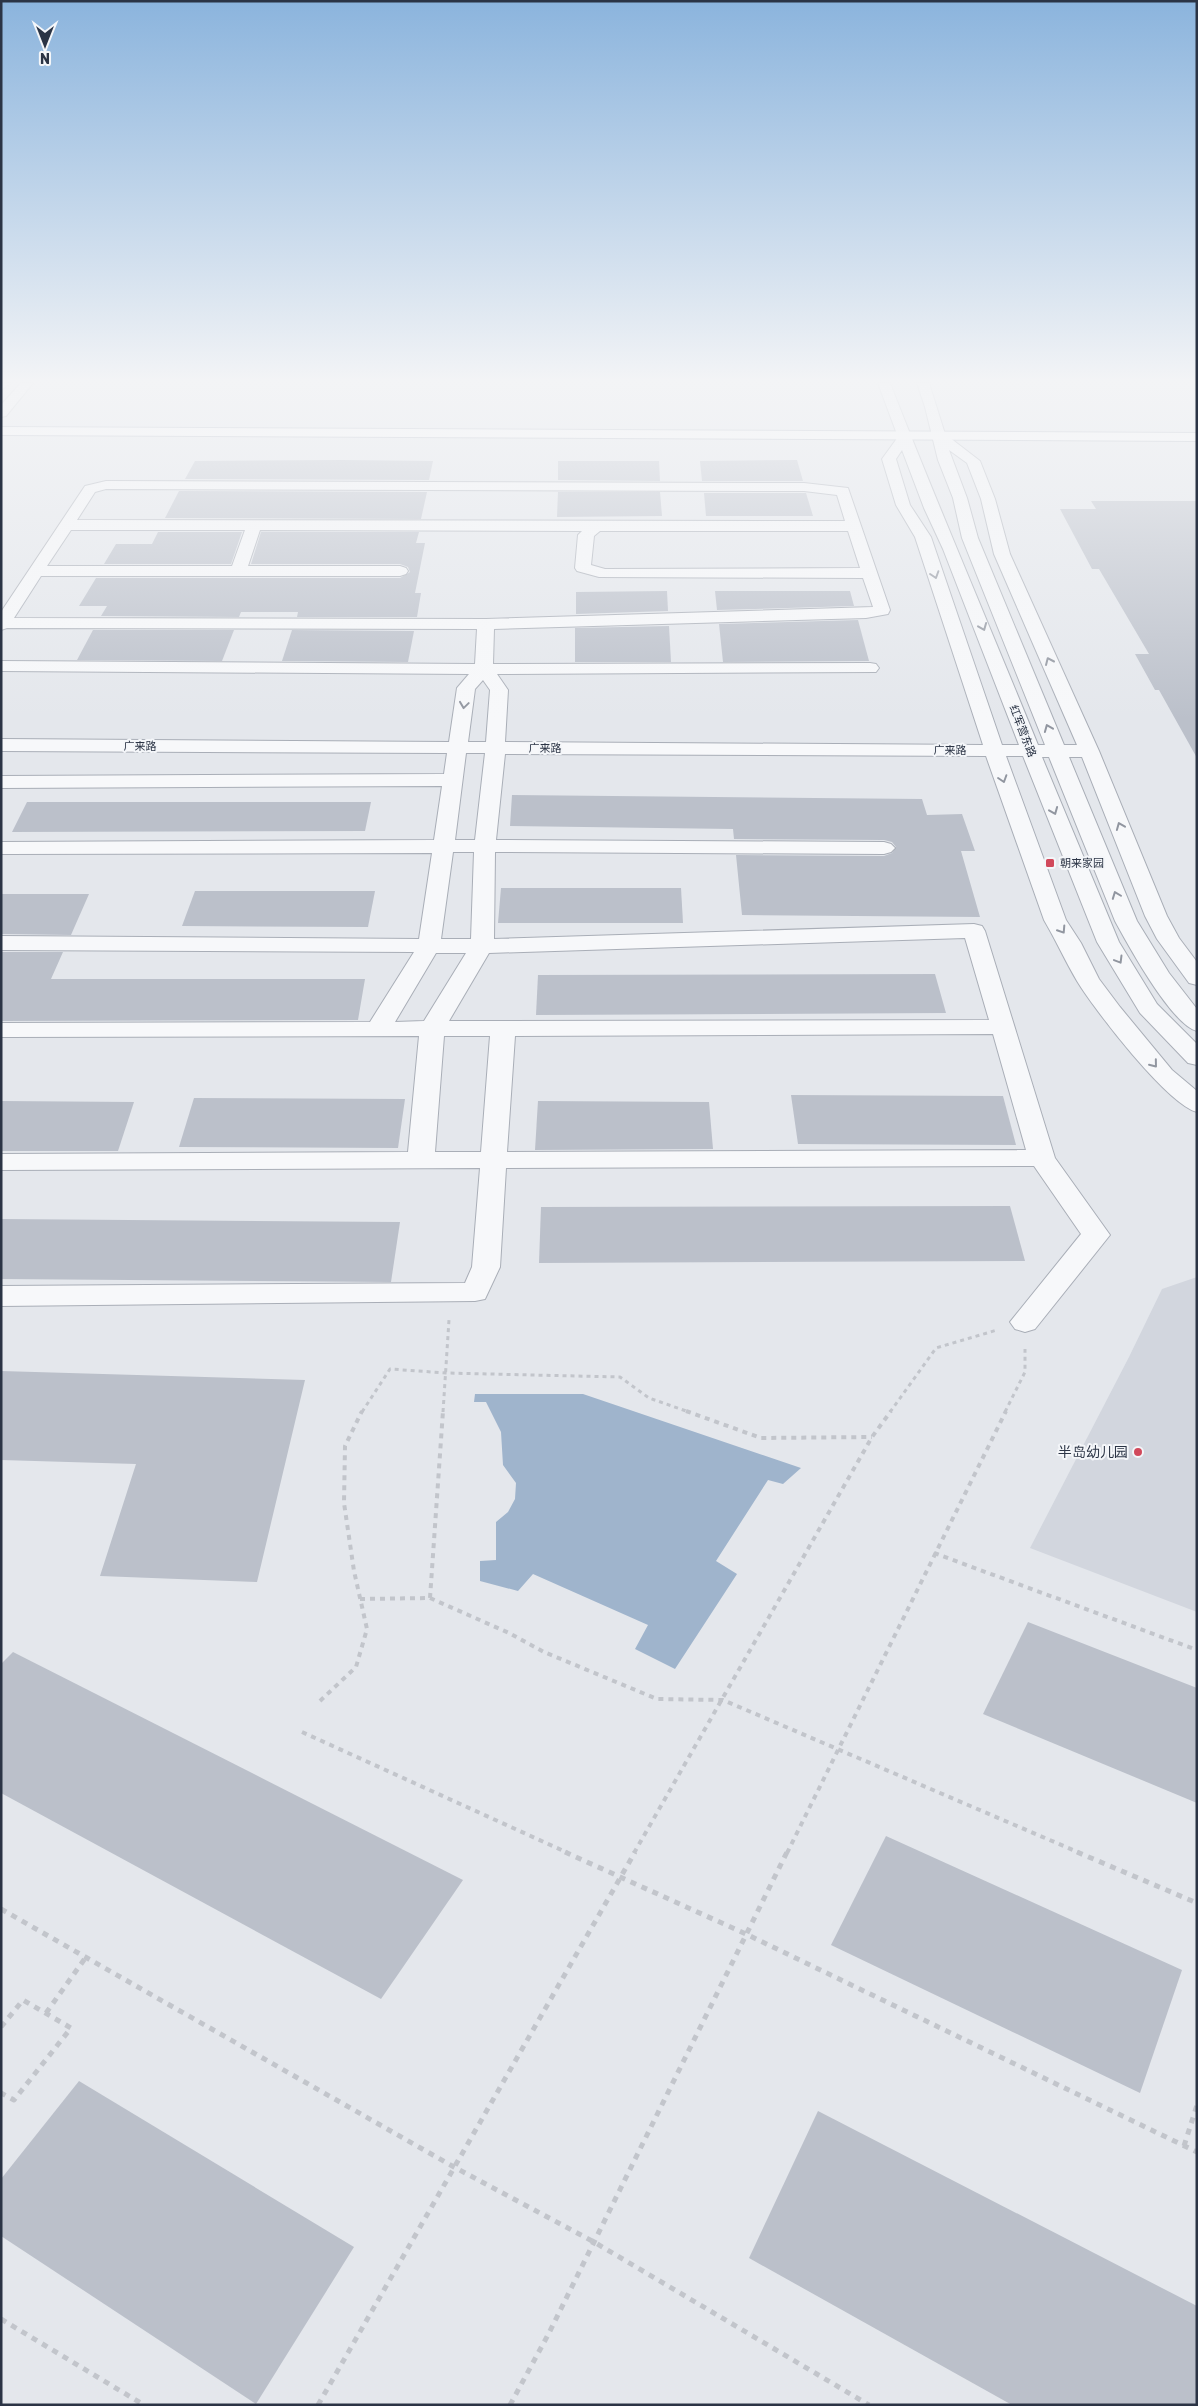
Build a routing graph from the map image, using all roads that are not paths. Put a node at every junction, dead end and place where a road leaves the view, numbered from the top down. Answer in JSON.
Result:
{"nodes":[{"id":1,"x":86,"y":495,"type":"edge"},
{"id":2,"x":454,"y":495,"type":"edge"},
{"id":3,"x":507,"y":495,"type":"edge"},
{"id":4,"x":844,"y":495,"type":"edge"},
{"id":5,"x":900,"y":495,"type":"edge"},
{"id":6,"x":929,"y":495,"type":"edge"},
{"id":7,"x":959,"y":495,"type":"edge"},
{"id":8,"x":987,"y":495,"type":"edge"},
{"id":9,"x":478,"y":496,"type":"junction"},
{"id":10,"x":66,"y":525,"type":"junction"},
{"id":11,"x":254,"y":525,"type":"junction"},
{"id":12,"x":477,"y":526,"type":"junction"},
{"id":13,"x":596,"y":526,"type":"junction"},
{"id":14,"x":854,"y":526,"type":"junction"},
{"id":15,"x":36,"y":571,"type":"junction"},
{"id":16,"x":238,"y":571,"type":"junction"},
{"id":17,"x":400,"y":571,"type":"dead end"},
{"id":18,"x":870,"y":573,"type":"junction"},
{"id":19,"x":2,"y":624,"type":"edge"},
{"id":20,"x":486,"y":624,"type":"junction"},
{"id":21,"x":1,"y":666,"type":"edge"},
{"id":22,"x":870,"y":668,"type":"dead end"},
{"id":23,"x":484,"y":669,"type":"junction"},
{"id":24,"x":1,"y":745,"type":"edge"},
{"id":25,"x":458,"y":748,"type":"junction"},
{"id":26,"x":494,"y":748,"type":"junction"},
{"id":27,"x":994,"y":750,"type":"junction"},
{"id":28,"x":1032,"y":750,"type":"junction"},
{"id":29,"x":1058,"y":750,"type":"junction"},
{"id":30,"x":1089,"y":751,"type":"junction"},
{"id":31,"x":453,"y":780,"type":"junction"},
{"id":32,"x":1,"y":782,"type":"edge"},
{"id":33,"x":444,"y":846,"type":"junction"},
{"id":34,"x":485,"y":846,"type":"junction"},
{"id":35,"x":1,"y":848,"type":"edge"},
{"id":36,"x":884,"y":848,"type":"dead end"},
{"id":37,"x":1,"y":943,"type":"edge"},
{"id":38,"x":429,"y":946,"type":"junction"},
{"id":39,"x":482,"y":946,"type":"junction"},
{"id":40,"x":1197,"y":978,"type":"edge"},
{"id":41,"x":1197,"y":1024,"type":"edge"},
{"id":42,"x":1003,"y":1027,"type":"junction"},
{"id":43,"x":378,"y":1029,"type":"junction"},
{"id":44,"x":432,"y":1029,"type":"junction"},
{"id":45,"x":503,"y":1029,"type":"junction"},
{"id":46,"x":1,"y":1030,"type":"edge"},
{"id":47,"x":1197,"y":1058,"type":"edge"},
{"id":48,"x":1197,"y":1104,"type":"edge"},
{"id":49,"x":1042,"y":1158,"type":"junction"},
{"id":50,"x":421,"y":1160,"type":"junction"},
{"id":51,"x":494,"y":1160,"type":"junction"},
{"id":52,"x":1,"y":1162,"type":"edge"},
{"id":53,"x":1,"y":1296,"type":"edge"},
{"id":54,"x":1025,"y":1322,"type":"road end"}],
"edges":[{"from":1,"to":10,"type":"street"},
{"from":2,"to":9,"type":"street"},
{"from":3,"to":9,"type":"street"},
{"from":4,"to":14,"type":"street"},
{"from":5,"to":27,"type":"street","one_way":true},
{"from":6,"to":28,"type":"street","name":"红军营东路","one_way":true},
{"from":29,"to":7,"type":"street","name":"红军营东路","one_way":true},
{"from":30,"to":8,"type":"street","one_way":true},
{"from":9,"to":12,"type":"street"},
{"from":10,"to":11,"type":"street"},
{"from":10,"to":15,"type":"street"},
{"from":11,"to":12,"type":"street"},
{"from":11,"to":16,"type":"street"},
{"from":12,"to":13,"type":"street"},
{"from":13,"to":14,"type":"street"},
{"from":13,"to":18,"type":"street"},
{"from":14,"to":18,"type":"street"},
{"from":15,"to":16,"type":"street"},
{"from":15,"to":19,"type":"street"},
{"from":16,"to":17,"type":"street"},
{"from":18,"to":20,"type":"street"},
{"from":19,"to":20,"type":"street"},
{"from":20,"to":23,"type":"street"},
{"from":21,"to":23,"type":"street"},
{"from":22,"to":23,"type":"street"},
{"from":23,"to":25,"type":"street","one_way":true},
{"from":23,"to":26,"type":"street"},
{"from":24,"to":25,"type":"street","name":"广来路"},
{"from":25,"to":26,"type":"street","name":"广来路"},
{"from":25,"to":31,"type":"street"},
{"from":26,"to":27,"type":"street","name":"广来路"},
{"from":26,"to":34,"type":"street"},
{"from":27,"to":28,"type":"street","name":"广来路"},
{"from":27,"to":48,"type":"street","one_way":true},
{"from":28,"to":29,"type":"street","name":"广来路"},
{"from":28,"to":47,"type":"street","name":"红军营东路","one_way":true},
{"from":29,"to":30,"type":"street","name":"广来路"},
{"from":41,"to":29,"type":"street","name":"红军营东路","one_way":true},
{"from":40,"to":30,"type":"street","one_way":true},
{"from":31,"to":32,"type":"street"},
{"from":31,"to":33,"type":"street"},
{"from":33,"to":34,"type":"street"},
{"from":33,"to":35,"type":"street"},
{"from":33,"to":38,"type":"street"},
{"from":34,"to":36,"type":"street"},
{"from":34,"to":39,"type":"street"},
{"from":37,"to":38,"type":"street"},
{"from":38,"to":39,"type":"street"},
{"from":38,"to":43,"type":"street"},
{"from":39,"to":42,"type":"street"},
{"from":39,"to":44,"type":"street"},
{"from":42,"to":45,"type":"street"},
{"from":42,"to":49,"type":"street"},
{"from":43,"to":44,"type":"street"},
{"from":43,"to":46,"type":"street"},
{"from":44,"to":45,"type":"street"},
{"from":44,"to":50,"type":"street"},
{"from":45,"to":51,"type":"street"},
{"from":49,"to":51,"type":"street"},
{"from":49,"to":54,"type":"street"},
{"from":50,"to":51,"type":"street"},
{"from":50,"to":52,"type":"street"},
{"from":51,"to":53,"type":"street"}]}
